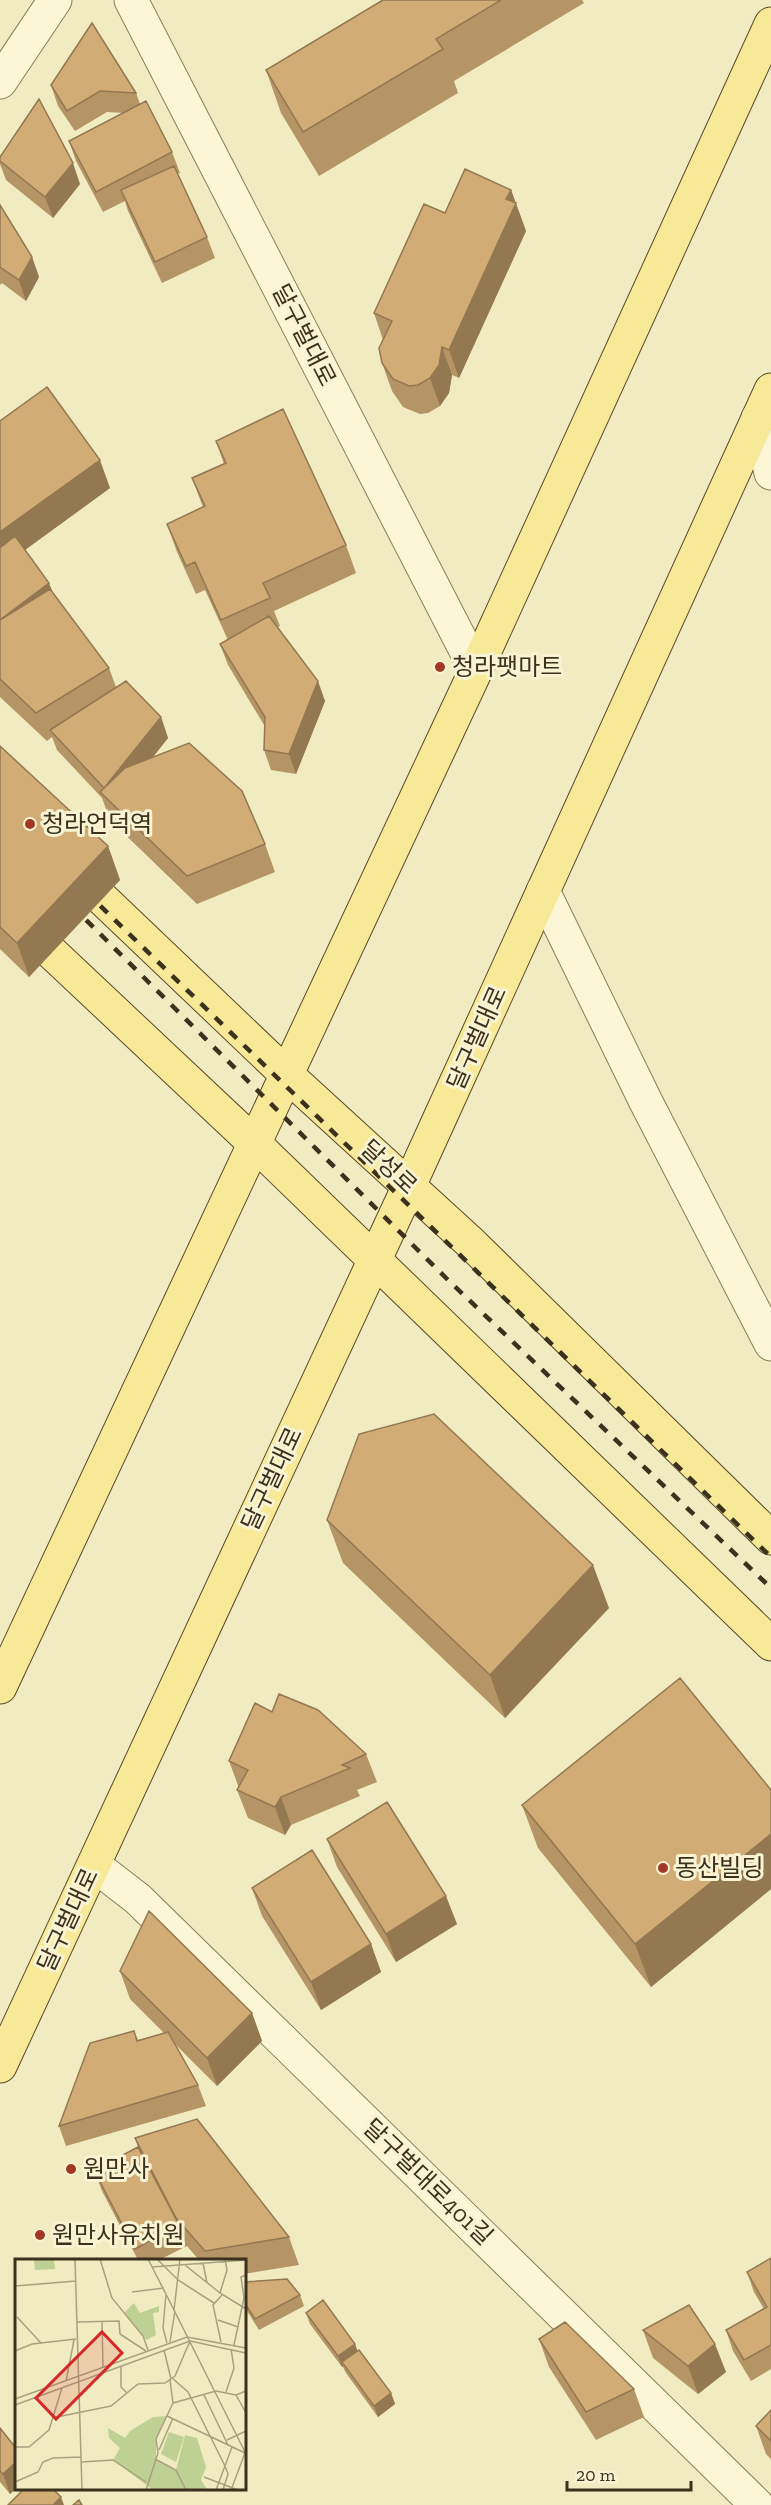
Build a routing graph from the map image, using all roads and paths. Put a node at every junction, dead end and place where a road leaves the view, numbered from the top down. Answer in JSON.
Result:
{"nodes":[{"id":1,"x":55,"y":0,"type":"edge"},
{"id":2,"x":131,"y":0,"type":"edge"},
{"id":3,"x":771,"y":24,"type":"edge"},
{"id":4,"x":0,"y":82,"type":"edge"},
{"id":5,"x":765,"y":404,"type":"edge"},
{"id":6,"x":771,"y":473,"type":"edge"},
{"id":7,"x":476,"y":670,"type":"junction"},
{"id":8,"x":51,"y":850,"type":"edge"},
{"id":9,"x":543,"y":891,"type":"junction"},
{"id":10,"x":0,"y":903,"type":"edge"},
{"id":11,"x":286,"y":1074,"type":"junction"},
{"id":12,"x":254,"y":1143,"type":"junction"},
{"id":13,"x":409,"y":1186,"type":"junction"},
{"id":14,"x":373,"y":1260,"type":"junction"},
{"id":15,"x":771,"y":1344,"type":"edge"},
{"id":16,"x":771,"y":1538,"type":"edge"},
{"id":17,"x":771,"y":1644,"type":"edge"},
{"id":18,"x":0,"y":1687,"type":"edge"},
{"id":19,"x":94,"y":1865,"type":"junction"},
{"id":20,"x":0,"y":2066,"type":"edge"},
{"id":21,"x":757,"y":2505,"type":"edge"}],
"edges":[{"from":1,"to":4,"type":"street"},
{"from":2,"to":7,"type":"street","name":"달구벌대로"},
{"from":3,"to":7,"type":"main road"},
{"from":5,"to":6,"type":"street","name":"달구벌대로"},
{"from":5,"to":9,"type":"main road","name":"달구벌대로"},
{"from":7,"to":11,"type":"main road"},
{"from":8,"to":11,"type":"main road","name":"달성로"},
{"from":9,"to":13,"type":"main road","name":"달구벌대로"},
{"from":9,"to":15,"type":"street"},
{"from":10,"to":12,"type":"main road"},
{"from":11,"to":12,"type":"main road"},
{"from":11,"to":13,"type":"main road","name":"달성로"},
{"from":12,"to":14,"type":"main road"},
{"from":12,"to":18,"type":"main road"},
{"from":13,"to":14,"type":"main road","name":"달구벌대로"},
{"from":13,"to":16,"type":"main road","name":"달성로"},
{"from":14,"to":17,"type":"main road"},
{"from":14,"to":19,"type":"main road","name":"달구벌대로"},
{"from":19,"to":20,"type":"main road","name":"달구벌대로"},
{"from":19,"to":21,"type":"street","name":"달구벌대로401길"}]}
